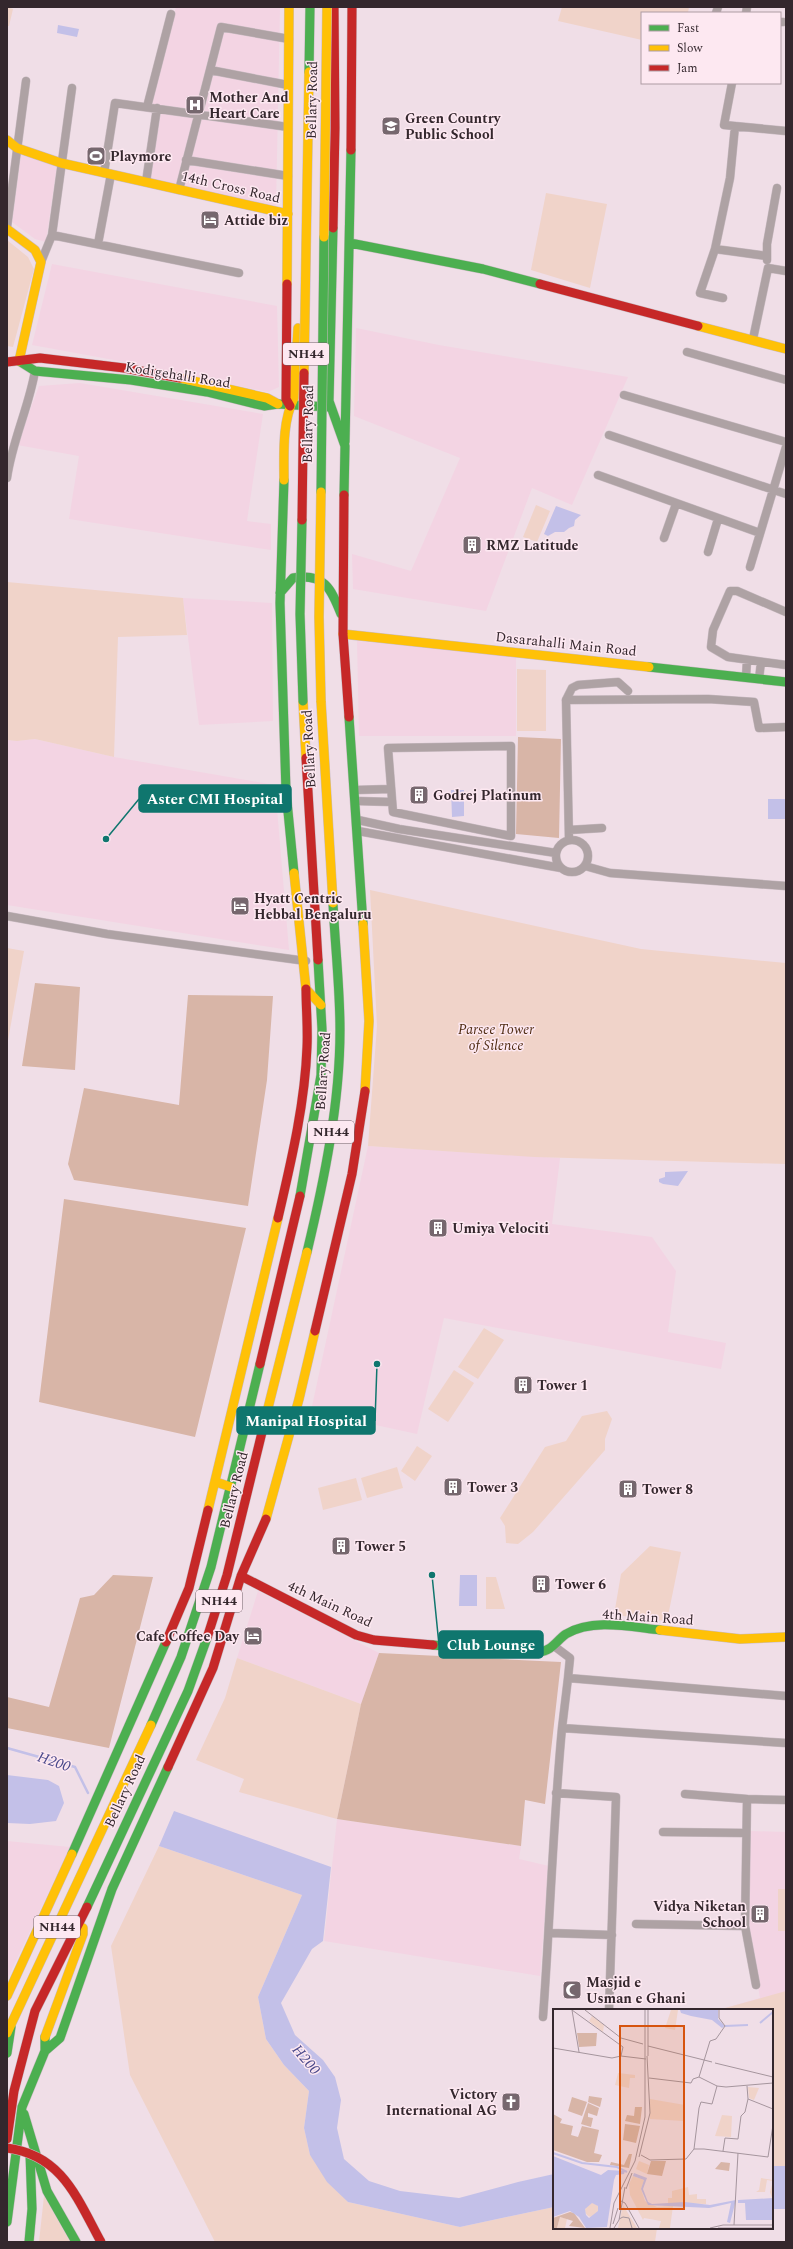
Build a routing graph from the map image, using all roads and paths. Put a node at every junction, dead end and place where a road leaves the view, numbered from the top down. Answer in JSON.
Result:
{"nodes":[{"id":1,"x":288,"y":7,"type":"edge"},
{"id":2,"x":303,"y":7,"type":"edge"},
{"id":3,"x":310,"y":7,"type":"edge"},
{"id":4,"x":327,"y":7,"type":"edge"},
{"id":5,"x":334,"y":7,"type":"edge"},
{"id":6,"x":352,"y":7,"type":"edge"},
{"id":7,"x":171,"y":14,"type":"dead end"},
{"id":8,"x":288,"y":39,"type":"junction"},
{"id":9,"x":210,"y":70,"type":"junction"},
{"id":10,"x":26,"y":81,"type":"dead end"},
{"id":11,"x":732,"y":84,"type":"edge"},
{"id":12,"x":288,"y":85,"type":"junction"},
{"id":13,"x":72,"y":88,"type":"dead end"},
{"id":14,"x":146,"y":107,"type":"junction"},
{"id":15,"x":157,"y":108,"type":"junction"},
{"id":16,"x":198,"y":114,"type":"junction"},
{"id":17,"x":736,"y":126,"type":"junction"},
{"id":18,"x":288,"y":127,"type":"junction"},
{"id":19,"x":786,"y":131,"type":"edge"},
{"id":20,"x":7,"y":140,"type":"edge"},
{"id":21,"x":17,"y":148,"type":"junction"},
{"id":22,"x":186,"y":160,"type":"junction"},
{"id":23,"x":61,"y":163,"type":"junction"},
{"id":24,"x":108,"y":174,"type":"junction"},
{"id":25,"x":288,"y":176,"type":"junction"},
{"id":26,"x":146,"y":182,"type":"junction"},
{"id":27,"x":778,"y":188,"type":"dead end"},
{"id":28,"x":179,"y":190,"type":"junction"},
{"id":29,"x":288,"y":214,"type":"junction"},
{"id":30,"x":7,"y":228,"type":"edge"},
{"id":31,"x":52,"y":235,"type":"junction"},
{"id":32,"x":350,"y":242,"type":"junction"},
{"id":33,"x":98,"y":244,"type":"junction"},
{"id":34,"x":716,"y":249,"type":"junction"},
{"id":35,"x":767,"y":256,"type":"junction"},
{"id":36,"x":41,"y":262,"type":"junction"},
{"id":37,"x":768,"y":268,"type":"junction"},
{"id":38,"x":786,"y":271,"type":"edge"},
{"id":39,"x":239,"y":273,"type":"dead end"},
{"id":40,"x":722,"y":298,"type":"dead end"},
{"id":41,"x":753,"y":339,"type":"junction"},
{"id":42,"x":786,"y":349,"type":"edge"},
{"id":43,"x":687,"y":352,"type":"dead end"},
{"id":44,"x":19,"y":361,"type":"junction"},
{"id":45,"x":7,"y":362,"type":"edge"},
{"id":46,"x":35,"y":371,"type":"junction"},
{"id":47,"x":786,"y":380,"type":"edge"},
{"id":48,"x":624,"y":395,"type":"dead end"},
{"id":49,"x":278,"y":404,"type":"junction"},
{"id":50,"x":290,"y":406,"type":"junction"},
{"id":51,"x":330,"y":407,"type":"junction"},
{"id":52,"x":346,"y":408,"type":"junction"},
{"id":53,"x":610,"y":435,"type":"dead end"},
{"id":54,"x":786,"y":442,"type":"edge"},
{"id":55,"x":345,"y":446,"type":"junction"},
{"id":56,"x":786,"y":447,"type":"edge"},
{"id":57,"x":598,"y":475,"type":"dead end"},
{"id":58,"x":7,"y":478,"type":"edge"},
{"id":59,"x":774,"y":490,"type":"junction"},
{"id":60,"x":786,"y":494,"type":"edge"},
{"id":61,"x":676,"y":504,"type":"junction"},
{"id":62,"x":718,"y":519,"type":"junction"},
{"id":63,"x":760,"y":532,"type":"junction"},
{"id":64,"x":664,"y":538,"type":"dead end"},
{"id":65,"x":708,"y":552,"type":"dead end"},
{"id":66,"x":750,"y":566,"type":"dead end"},
{"id":67,"x":280,"y":593,"type":"junction"},
{"id":68,"x":786,"y":612,"type":"edge"},
{"id":69,"x":344,"y":620,"type":"junction"},
{"id":70,"x":343,"y":634,"type":"junction"},
{"id":71,"x":747,"y":660,"type":"junction"},
{"id":72,"x":761,"y":662,"type":"junction"},
{"id":73,"x":786,"y":665,"type":"edge"},
{"id":74,"x":746,"y":677,"type":"junction"},
{"id":75,"x":759,"y":679,"type":"junction"},
{"id":76,"x":786,"y":682,"type":"edge"},
{"id":77,"x":628,"y":691,"type":"dead end"},
{"id":78,"x":566,"y":700,"type":"junction"},
{"id":79,"x":786,"y":727,"type":"edge"},
{"id":80,"x":391,"y":789,"type":"junction"},
{"id":81,"x":355,"y":790,"type":"junction"},
{"id":82,"x":356,"y":801,"type":"junction"},
{"id":83,"x":392,"y":802,"type":"junction"},
{"id":84,"x":358,"y":820,"type":"junction"},
{"id":85,"x":602,"y":828,"type":"dead end"},
{"id":86,"x":569,"y":830,"type":"junction"},
{"id":87,"x":358,"y":831,"type":"junction"},
{"id":88,"x":569,"y":840,"type":"junction"},
{"id":89,"x":556,"y":853,"type":"junction"},
{"id":90,"x":585,"y":866,"type":"junction"},
{"id":91,"x":561,"y":868,"type":"junction"},
{"id":92,"x":786,"y":886,"type":"edge"},
{"id":93,"x":7,"y":916,"type":"edge"},
{"id":94,"x":303,"y":961,"type":"junction"},
{"id":95,"x":319,"y":962,"type":"junction"},
{"id":96,"x":306,"y":989,"type":"junction"},
{"id":97,"x":321,"y":1005,"type":"junction"},
{"id":98,"x":216,"y":1482,"type":"junction"},
{"id":99,"x":231,"y":1487,"type":"junction"},
{"id":100,"x":241,"y":1576,"type":"junction"},
{"id":101,"x":786,"y":1637,"type":"edge"},
{"id":102,"x":554,"y":1646,"type":"junction"},
{"id":103,"x":568,"y":1678,"type":"junction"},
{"id":104,"x":786,"y":1696,"type":"edge"},
{"id":105,"x":562,"y":1728,"type":"junction"},
{"id":106,"x":786,"y":1743,"type":"edge"},
{"id":107,"x":556,"y":1794,"type":"junction"},
{"id":108,"x":685,"y":1794,"type":"dead end"},
{"id":109,"x":747,"y":1799,"type":"junction"},
{"id":110,"x":786,"y":1800,"type":"edge"},
{"id":111,"x":663,"y":1832,"type":"dead end"},
{"id":112,"x":746,"y":1833,"type":"junction"},
{"id":113,"x":84,"y":1914,"type":"junction"},
{"id":114,"x":636,"y":1924,"type":"dead end"},
{"id":115,"x":745,"y":1926,"type":"junction"},
{"id":116,"x":550,"y":1933,"type":"junction"},
{"id":117,"x":612,"y":1935,"type":"junction"},
{"id":118,"x":756,"y":1985,"type":"dead end"},
{"id":119,"x":7,"y":1996,"type":"edge"},
{"id":120,"x":609,"y":2009,"type":"edge"},
{"id":121,"x":543,"y":2017,"type":"dead end"},
{"id":122,"x":8,"y":2026,"type":"edge"},
{"id":123,"x":45,"y":2051,"type":"junction"},
{"id":124,"x":7,"y":2052,"type":"edge"},
{"id":125,"x":22,"y":2107,"type":"junction"},
{"id":126,"x":28,"y":2131,"type":"junction"},
{"id":127,"x":7,"y":2139,"type":"edge"},
{"id":128,"x":7,"y":2148,"type":"edge"},
{"id":129,"x":7,"y":2222,"type":"edge"},
{"id":130,"x":29,"y":2242,"type":"edge"},
{"id":131,"x":76,"y":2242,"type":"edge"},
{"id":132,"x":101,"y":2242,"type":"edge"}],
"edges":[{"from":1,"to":8,"type":"main road"},
{"from":2,"to":50,"type":"main road","name":"Bellary Road"},
{"from":3,"to":95,"type":"main road","name":"Bellary Road","number":"NH44","bridge":true},
{"from":4,"to":113,"type":"main road","name":"Bellary Road","number":"NH44","bridge":true},
{"from":5,"to":51,"type":"main road","name":"Bellary Road"},
{"from":6,"to":32,"type":"main road"},
{"from":7,"to":14,"type":"street"},
{"from":8,"to":9,"type":"street"},
{"from":8,"to":12,"type":"main road"},
{"from":9,"to":12,"type":"street"},
{"from":9,"to":16,"type":"street"},
{"from":10,"to":21,"type":"street"},
{"from":11,"to":17,"type":"street"},
{"from":12,"to":18,"type":"main road"},
{"from":13,"to":23,"type":"street"},
{"from":14,"to":15,"type":"street"},
{"from":14,"to":24,"type":"street"},
{"from":15,"to":16,"type":"street"},
{"from":15,"to":26,"type":"street"},
{"from":16,"to":18,"type":"street"},
{"from":16,"to":22,"type":"street"},
{"from":17,"to":19,"type":"street"},
{"from":17,"to":34,"type":"street"},
{"from":18,"to":25,"type":"main road"},
{"from":20,"to":21,"type":"main road","name":"14th Cross Road"},
{"from":21,"to":23,"type":"main road","name":"14th Cross Road"},
{"from":21,"to":30,"type":"street"},
{"from":22,"to":25,"type":"street"},
{"from":22,"to":28,"type":"street"},
{"from":23,"to":24,"type":"main road","name":"14th Cross Road"},
{"from":23,"to":31,"type":"street"},
{"from":24,"to":26,"type":"main road","name":"14th Cross Road"},
{"from":24,"to":33,"type":"street"},
{"from":25,"to":29,"type":"main road"},
{"from":26,"to":28,"type":"main road","name":"14th Cross Road"},
{"from":27,"to":35,"type":"street"},
{"from":28,"to":29,"type":"main road","name":"14th Cross Road"},
{"from":29,"to":50,"type":"main road"},
{"from":30,"to":36,"type":"main road"},
{"from":31,"to":33,"type":"street"},
{"from":31,"to":36,"type":"street"},
{"from":32,"to":41,"type":"main road"},
{"from":32,"to":52,"type":"main road"},
{"from":33,"to":39,"type":"street"},
{"from":34,"to":35,"type":"street"},
{"from":34,"to":40,"type":"street"},
{"from":35,"to":37,"type":"street"},
{"from":36,"to":44,"type":"main road"},
{"from":37,"to":38,"type":"street"},
{"from":37,"to":41,"type":"street"},
{"from":41,"to":42,"type":"main road"},
{"from":43,"to":47,"type":"street"},
{"from":44,"to":45,"type":"main road"},
{"from":44,"to":46,"type":"main road","name":"Kodigehalli Road"},
{"from":44,"to":49,"type":"main road"},
{"from":46,"to":49,"type":"main road","name":"Kodigehalli Road"},
{"from":46,"to":58,"type":"street"},
{"from":48,"to":54,"type":"street"},
{"from":49,"to":50,"type":"main road","name":"Kodigehalli Road"},
{"from":50,"to":51,"type":"main road","name":"Kodigehalli Road"},
{"from":50,"to":67,"type":"main road","name":"Bellary Road"},
{"from":51,"to":52,"type":"main road","name":"Kodigehalli Road"},
{"from":51,"to":55,"type":"main road","name":"Bellary Road"},
{"from":52,"to":55,"type":"main road"},
{"from":53,"to":59,"type":"street"},
{"from":55,"to":69,"type":"main road","name":"Bellary Road"},
{"from":56,"to":59,"type":"street"},
{"from":57,"to":61,"type":"street"},
{"from":59,"to":60,"type":"street"},
{"from":59,"to":63,"type":"street"},
{"from":61,"to":62,"type":"street"},
{"from":61,"to":64,"type":"street"},
{"from":62,"to":63,"type":"street"},
{"from":62,"to":65,"type":"street"},
{"from":63,"to":66,"type":"street"},
{"from":67,"to":69,"type":"main road"},
{"from":67,"to":94,"type":"main road","name":"Bellary Road"},
{"from":68,"to":71,"type":"street"},
{"from":69,"to":70,"type":"main road","name":"Bellary Road"},
{"from":70,"to":74,"type":"main road","name":"Dasarahalli Main Road"},
{"from":70,"to":81,"type":"main road","name":"Bellary Road"},
{"from":71,"to":72,"type":"street"},
{"from":71,"to":74,"type":"street"},
{"from":72,"to":73,"type":"street"},
{"from":72,"to":75,"type":"street"},
{"from":74,"to":75,"type":"main road","name":"Dasarahalli Main Road"},
{"from":75,"to":76,"type":"main road","name":"Dasarahalli Main Road"},
{"from":77,"to":78,"type":"street"},
{"from":78,"to":79,"type":"street"},
{"from":78,"to":86,"type":"street"},
{"from":80,"to":81,"type":"street"},
{"from":80,"to":83,"type":"street"},
{"from":80,"to":83,"type":"street"},
{"from":81,"to":82,"type":"main road","name":"Bellary Road"},
{"from":82,"to":83,"type":"street"},
{"from":82,"to":84,"type":"main road","name":"Bellary Road"},
{"from":84,"to":87,"type":"main road","name":"Bellary Road"},
{"from":84,"to":89,"type":"street"},
{"from":85,"to":86,"type":"street"},
{"from":86,"to":88,"type":"street"},
{"from":87,"to":91,"type":"street"},
{"from":87,"to":100,"type":"main road","name":"Bellary Road"},
{"from":88,"to":89,"type":"street"},
{"from":88,"to":90,"type":"street"},
{"from":89,"to":91,"type":"street"},
{"from":90,"to":91,"type":"street"},
{"from":90,"to":92,"type":"street"},
{"from":93,"to":94,"type":"street"},
{"from":94,"to":95,"type":"street"},
{"from":94,"to":96,"type":"main road","name":"Bellary Road"},
{"from":95,"to":97,"type":"main road","name":"Bellary Road","number":"NH44"},
{"from":96,"to":97,"type":"main road"},
{"from":96,"to":98,"type":"main road","name":"Bellary Road"},
{"from":97,"to":99,"type":"main road","name":"Bellary Road","number":"NH44"},
{"from":98,"to":99,"type":"main road"},
{"from":98,"to":119,"type":"main road","name":"Bellary Road"},
{"from":99,"to":122,"type":"main road","name":"Bellary Road","number":"NH44"},
{"from":100,"to":102,"type":"main road","name":"4th Main Road"},
{"from":100,"to":123,"type":"main road","name":"Bellary Road"},
{"from":101,"to":102,"type":"main road","name":"4th Main Road"},
{"from":102,"to":103,"type":"street"},
{"from":103,"to":104,"type":"street"},
{"from":103,"to":105,"type":"street"},
{"from":105,"to":106,"type":"street"},
{"from":105,"to":107,"type":"street"},
{"from":107,"to":116,"type":"street"},
{"from":107,"to":117,"type":"street"},
{"from":108,"to":109,"type":"street"},
{"from":109,"to":110,"type":"street"},
{"from":109,"to":112,"type":"street"},
{"from":111,"to":112,"type":"street"},
{"from":112,"to":115,"type":"street"},
{"from":113,"to":123,"type":"main road","name":"Bellary Road","number":"NH44"},
{"from":113,"to":127,"type":"main road"},
{"from":114,"to":115,"type":"street"},
{"from":115,"to":118,"type":"street"},
{"from":116,"to":117,"type":"street"},
{"from":116,"to":121,"type":"street"},
{"from":117,"to":120,"type":"street"},
{"from":122,"to":124,"type":"main road","number":"NH44"},
{"from":123,"to":125,"type":"main road","name":"Bellary Road","number":"NH44"},
{"from":125,"to":126,"type":"main road"},
{"from":125,"to":129,"type":"main road","name":"Bellary Road"},
{"from":126,"to":130,"type":"main road"},
{"from":126,"to":131,"type":"main road"},
{"from":128,"to":132,"type":"main road","bridge":true}]}
